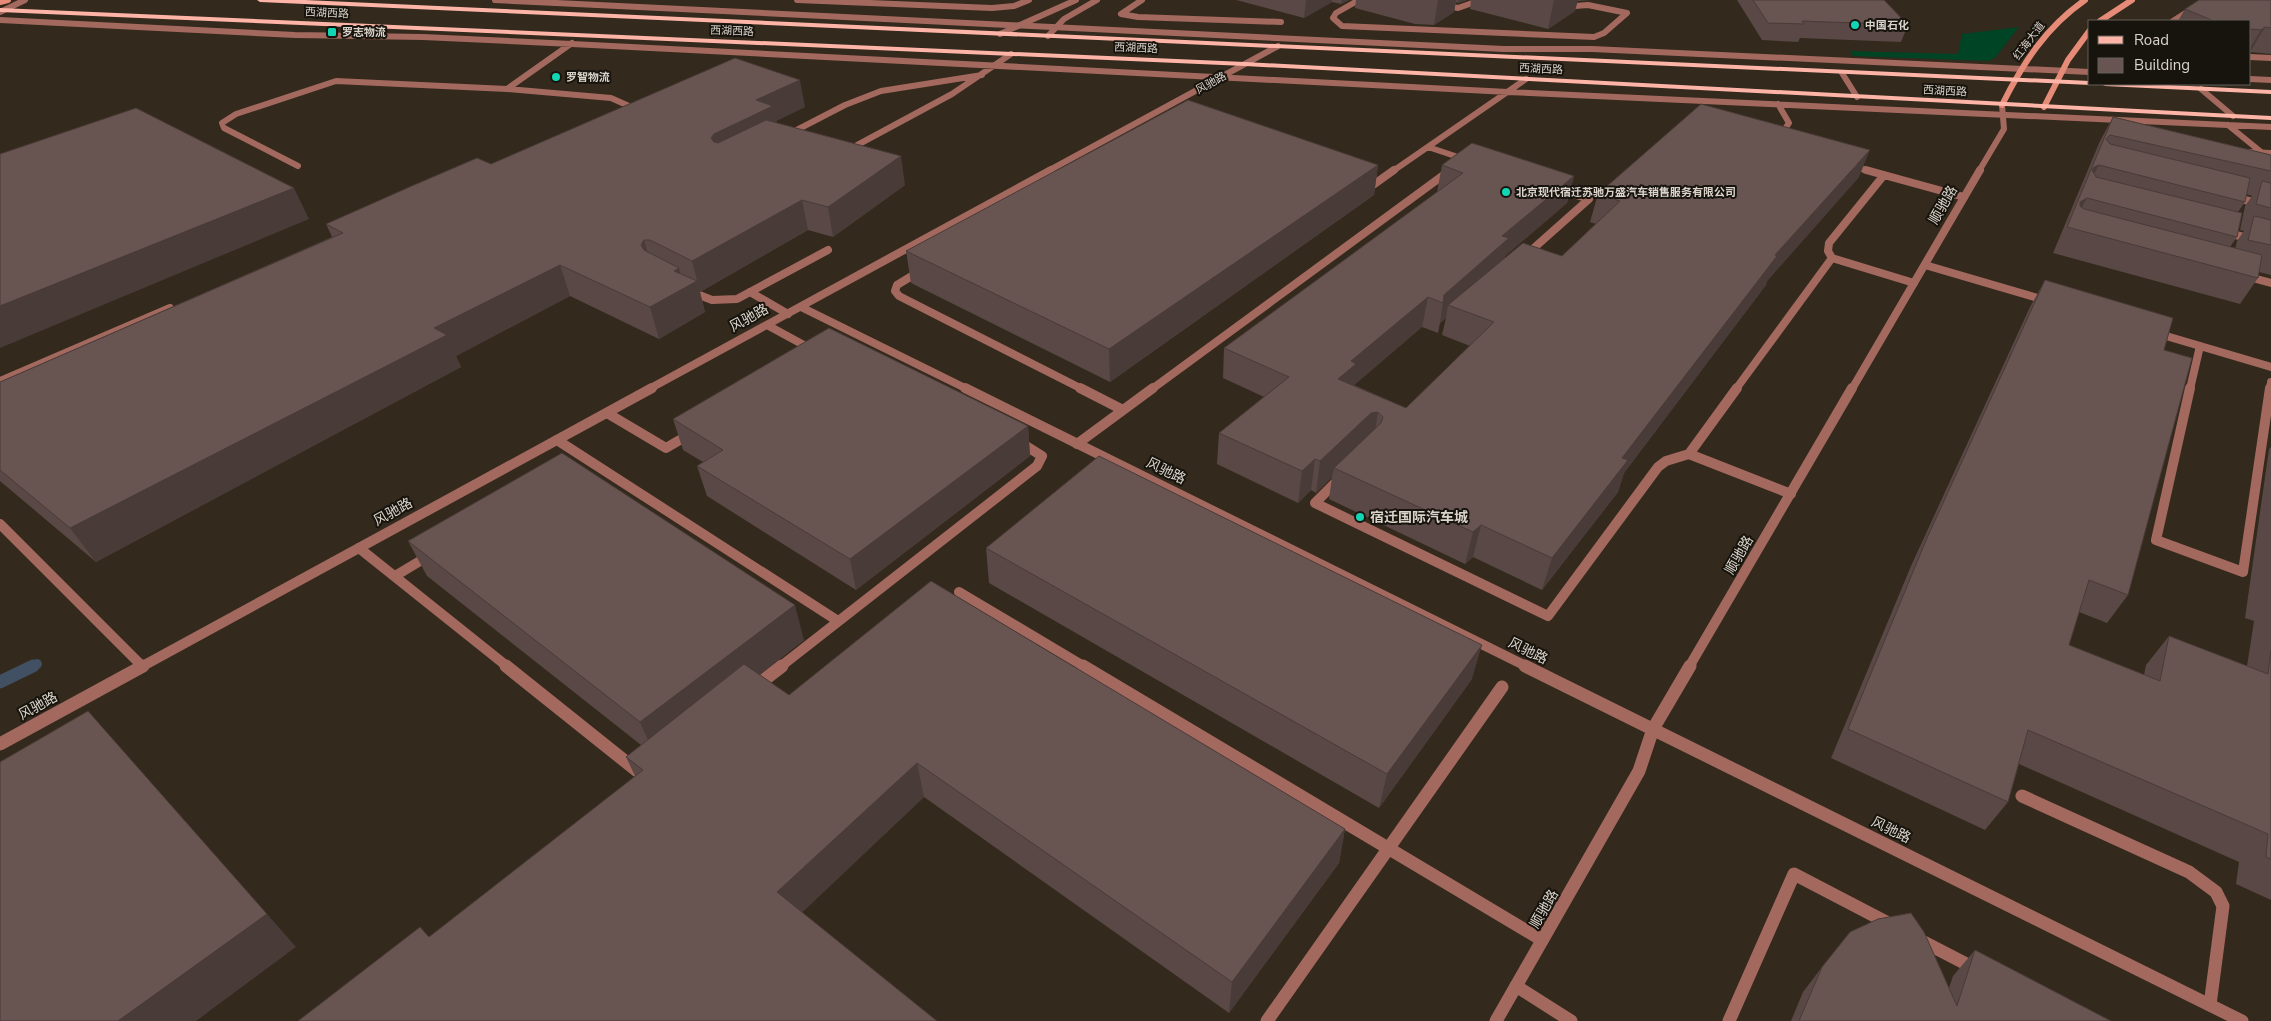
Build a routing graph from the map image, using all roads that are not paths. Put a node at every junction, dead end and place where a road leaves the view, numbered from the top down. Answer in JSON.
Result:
{"nodes":[{"id":1,"x":8,"y":0,"type":"edge"},
{"id":2,"x":26,"y":0,"type":"edge"},
{"id":3,"x":260,"y":0,"type":"edge"},
{"id":4,"x":495,"y":0,"type":"edge"},
{"id":5,"x":796,"y":0,"type":"edge"},
{"id":6,"x":1029,"y":0,"type":"edge"},
{"id":7,"x":1076,"y":0,"type":"edge"},
{"id":8,"x":1097,"y":0,"type":"edge"},
{"id":9,"x":1142,"y":0,"type":"edge"},
{"id":10,"x":1355,"y":0,"type":"edge"},
{"id":11,"x":1417,"y":0,"type":"edge"},
{"id":12,"x":1481,"y":0,"type":"edge"},
{"id":13,"x":2085,"y":0,"type":"edge"},
{"id":14,"x":2132,"y":0,"type":"edge"},
{"id":15,"x":2206,"y":0,"type":"edge"},
{"id":16,"x":0,"y":2,"type":"edge"},
{"id":17,"x":1556,"y":6,"type":"dead end"},
{"id":18,"x":2,"y":11,"type":"edge"},
{"id":19,"x":0,"y":20,"type":"edge"},
{"id":20,"x":2102,"y":20,"type":"edge"},
{"id":21,"x":2175,"y":20,"type":"edge"},
{"id":22,"x":1281,"y":22,"type":"dead end"},
{"id":23,"x":1019,"y":27,"type":"junction"},
{"id":24,"x":1054,"y":28,"type":"junction"},
{"id":25,"x":2088,"y":33,"type":"edge"},
{"id":26,"x":1000,"y":34,"type":"junction"},
{"id":27,"x":583,"y":36,"type":"junction"},
{"id":28,"x":1048,"y":36,"type":"junction"},
{"id":29,"x":572,"y":44,"type":"junction"},
{"id":30,"x":1278,"y":46,"type":"junction"},
{"id":31,"x":1010,"y":54,"type":"junction"},
{"id":32,"x":2251,"y":57,"type":"edge"},
{"id":33,"x":2271,"y":58,"type":"edge"},
{"id":34,"x":998,"y":64,"type":"junction"},
{"id":35,"x":1245,"y":64,"type":"junction"},
{"id":36,"x":2021,"y":69,"type":"junction"},
{"id":37,"x":2062,"y":70,"type":"junction"},
{"id":38,"x":2088,"y":72,"type":"edge"},
{"id":39,"x":1842,"y":73,"type":"junction"},
{"id":40,"x":982,"y":75,"type":"junction"},
{"id":41,"x":1223,"y":76,"type":"junction"},
{"id":42,"x":1526,"y":79,"type":"junction"},
{"id":43,"x":2014,"y":79,"type":"junction"},
{"id":44,"x":2251,"y":79,"type":"edge"},
{"id":45,"x":2271,"y":80,"type":"edge"},
{"id":46,"x":2056,"y":81,"type":"junction"},
{"id":47,"x":2088,"y":83,"type":"edge"},
{"id":48,"x":2124,"y":85,"type":"edge"},
{"id":49,"x":507,"y":89,"type":"junction"},
{"id":50,"x":2201,"y":89,"type":"junction"},
{"id":51,"x":1508,"y":92,"type":"junction"},
{"id":52,"x":2271,"y":92,"type":"edge"},
{"id":53,"x":1857,"y":97,"type":"junction"},
{"id":54,"x":1778,"y":104,"type":"junction"},
{"id":55,"x":2044,"y":107,"type":"junction"},
{"id":56,"x":2002,"y":109,"type":"junction"},
{"id":57,"x":2233,"y":116,"type":"junction"},
{"id":58,"x":618,"y":117,"type":"edge"},
{"id":59,"x":2271,"y":118,"type":"edge"},
{"id":60,"x":2228,"y":125,"type":"junction"},
{"id":61,"x":2271,"y":127,"type":"edge"},
{"id":62,"x":782,"y":138,"type":"edge"},
{"id":63,"x":1772,"y":144,"type":"edge"},
{"id":64,"x":1428,"y":147,"type":"junction"},
{"id":65,"x":2243,"y":152,"type":"edge"},
{"id":66,"x":2262,"y":153,"type":"junction"},
{"id":67,"x":2271,"y":153,"type":"edge"},
{"id":68,"x":837,"y":156,"type":"edge"},
{"id":69,"x":1466,"y":159,"type":"junction"},
{"id":70,"x":2271,"y":160,"type":"edge"},
{"id":71,"x":1475,"y":162,"type":"edge"},
{"id":72,"x":1846,"y":165,"type":"edge"},
{"id":73,"x":298,"y":166,"type":"dead end"},
{"id":74,"x":1884,"y":175,"type":"junction"},
{"id":75,"x":1354,"y":178,"type":"edge"},
{"id":76,"x":1551,"y":187,"type":"edge"},
{"id":77,"x":2222,"y":194,"type":"edge"},
{"id":78,"x":1964,"y":197,"type":"junction"},
{"id":79,"x":2241,"y":199,"type":"junction"},
{"id":80,"x":2271,"y":206,"type":"edge"},
{"id":81,"x":2239,"y":208,"type":"edge"},
{"id":82,"x":2234,"y":225,"type":"edge"},
{"id":83,"x":2213,"y":229,"type":"edge"},
{"id":84,"x":2232,"y":234,"type":"junction"},
{"id":85,"x":2230,"y":243,"type":"edge"},
{"id":86,"x":2271,"y":244,"type":"edge"},
{"id":87,"x":828,"y":250,"type":"dead end"},
{"id":88,"x":1832,"y":258,"type":"junction"},
{"id":89,"x":1516,"y":264,"type":"edge"},
{"id":90,"x":1925,"y":264,"type":"junction"},
{"id":91,"x":929,"y":266,"type":"edge"},
{"id":92,"x":2233,"y":272,"type":"edge"},
{"id":93,"x":1914,"y":283,"type":"junction"},
{"id":94,"x":2271,"y":283,"type":"edge"},
{"id":95,"x":683,"y":288,"type":"edge"},
{"id":96,"x":750,"y":292,"type":"junction"},
{"id":97,"x":181,"y":303,"type":"edge"},
{"id":98,"x":2058,"y":304,"type":"edge"},
{"id":99,"x":801,"y":307,"type":"junction"},
{"id":100,"x":788,"y":314,"type":"junction"},
{"id":101,"x":767,"y":326,"type":"junction"},
{"id":102,"x":2143,"y":329,"type":"edge"},
{"id":103,"x":2200,"y":346,"type":"junction"},
{"id":104,"x":812,"y":359,"type":"edge"},
{"id":105,"x":2271,"y":367,"type":"edge"},
{"id":106,"x":0,"y":380,"type":"edge"},
{"id":107,"x":2271,"y":382,"type":"edge"},
{"id":108,"x":1123,"y":410,"type":"junction"},
{"id":109,"x":607,"y":413,"type":"junction"},
{"id":110,"x":698,"y":428,"type":"edge"},
{"id":111,"x":1012,"y":439,"type":"edge"},
{"id":112,"x":557,"y":440,"type":"junction"},
{"id":113,"x":1077,"y":444,"type":"junction"},
{"id":114,"x":1689,"y":454,"type":"junction"},
{"id":115,"x":1350,"y":469,"type":"edge"},
{"id":116,"x":1791,"y":494,"type":"junction"},
{"id":117,"x":0,"y":524,"type":"edge"},
{"id":118,"x":360,"y":548,"type":"junction"},
{"id":119,"x":437,"y":551,"type":"edge"},
{"id":120,"x":395,"y":576,"type":"junction"},
{"id":121,"x":958,"y":592,"type":"dead end"},
{"id":122,"x":838,"y":621,"type":"junction"},
{"id":123,"x":142,"y":666,"type":"junction"},
{"id":124,"x":1502,"y":688,"type":"dead end"},
{"id":125,"x":747,"y":694,"type":"edge"},
{"id":126,"x":1653,"y":729,"type":"junction"},
{"id":127,"x":0,"y":744,"type":"edge"},
{"id":128,"x":651,"y":770,"type":"edge"},
{"id":129,"x":2022,"y":796,"type":"dead end"},
{"id":130,"x":1389,"y":848,"type":"junction"},
{"id":131,"x":1542,"y":940,"type":"junction"},
{"id":132,"x":1988,"y":975,"type":"edge"},
{"id":133,"x":1516,"y":986,"type":"junction"},
{"id":134,"x":2210,"y":1005,"type":"junction"},
{"id":135,"x":1267,"y":1021,"type":"edge"},
{"id":136,"x":1496,"y":1021,"type":"edge"},
{"id":137,"x":1571,"y":1021,"type":"edge"},
{"id":138,"x":1729,"y":1021,"type":"edge"},
{"id":139,"x":2242,"y":1021,"type":"edge"}],
"edges":[{"from":1,"to":16,"type":"main road"},
{"from":2,"to":18,"type":"street"},
{"from":3,"to":26,"type":"main road","name":"西湖西路"},
{"from":4,"to":23,"type":"street"},
{"from":5,"to":6,"type":"street"},
{"from":7,"to":23,"type":"street"},
{"from":8,"to":24,"type":"street"},
{"from":9,"to":22,"type":"street"},
{"from":10,"to":17,"type":"street"},
{"from":11,"to":12,"type":"street"},
{"from":13,"to":36,"type":"main road","name":"红海大道"},
{"from":14,"to":20,"type":"main road"},
{"from":15,"to":21,"type":"street"},
{"from":18,"to":27,"type":"main road","name":"西湖西路"},
{"from":19,"to":29,"type":"street"},
{"from":23,"to":24,"type":"street"},
{"from":23,"to":26,"type":"street"},
{"from":24,"to":28,"type":"street"},
{"from":24,"to":36,"type":"street"},
{"from":25,"to":37,"type":"main road"},
{"from":26,"to":28,"type":"main road","name":"西湖西路"},
{"from":27,"to":29,"type":"street"},
{"from":27,"to":31,"type":"main road","name":"西湖西路"},
{"from":28,"to":30,"type":"main road","name":"西湖西路"},
{"from":29,"to":34,"type":"street"},
{"from":29,"to":49,"type":"street"},
{"from":30,"to":35,"type":"street","name":"风驰路"},
{"from":30,"to":39,"type":"main road","name":"西湖西路"},
{"from":31,"to":34,"type":"street"},
{"from":31,"to":35,"type":"main road","name":"西湖西路"},
{"from":32,"to":33,"type":"street"},
{"from":34,"to":40,"type":"street"},
{"from":34,"to":41,"type":"street"},
{"from":35,"to":41,"type":"street","name":"风驰路"},
{"from":35,"to":42,"type":"main road","name":"西湖西路"},
{"from":36,"to":37,"type":"street"},
{"from":36,"to":43,"type":"main road","name":"红海大道"},
{"from":37,"to":38,"type":"street"},
{"from":37,"to":46,"type":"main road"},
{"from":39,"to":43,"type":"main road","name":"西湖西路"},
{"from":39,"to":53,"type":"street"},
{"from":40,"to":62,"type":"street"},
{"from":40,"to":68,"type":"street"},
{"from":41,"to":51,"type":"street"},
{"from":41,"to":99,"type":"street","name":"风驰路"},
{"from":42,"to":51,"type":"street"},
{"from":42,"to":53,"type":"main road","name":"西湖西路"},
{"from":43,"to":46,"type":"main road","name":"西湖西路"},
{"from":43,"to":56,"type":"main road","name":"红海大道"},
{"from":44,"to":45,"type":"street"},
{"from":46,"to":47,"type":"main road","name":"西湖西路"},
{"from":46,"to":55,"type":"main road"},
{"from":48,"to":50,"type":"main road"},
{"from":49,"to":58,"type":"street"},
{"from":49,"to":73,"type":"street"},
{"from":50,"to":52,"type":"main road"},
{"from":50,"to":57,"type":"street"},
{"from":51,"to":54,"type":"street"},
{"from":51,"to":64,"type":"street"},
{"from":53,"to":56,"type":"main road","name":"西湖西路"},
{"from":54,"to":56,"type":"street"},
{"from":54,"to":63,"type":"street"},
{"from":55,"to":56,"type":"main road","name":"西湖西路"},
{"from":55,"to":57,"type":"main road","name":"西湖西路"},
{"from":56,"to":60,"type":"street"},
{"from":56,"to":78,"type":"street","name":"顺驰路"},
{"from":57,"to":59,"type":"main road","name":"西湖西路"},
{"from":60,"to":61,"type":"street"},
{"from":60,"to":66,"type":"street"},
{"from":64,"to":69,"type":"street"},
{"from":64,"to":75,"type":"street"},
{"from":65,"to":66,"type":"street"},
{"from":66,"to":67,"type":"street"},
{"from":66,"to":70,"type":"street"},
{"from":69,"to":71,"type":"street"},
{"from":69,"to":108,"type":"street"},
{"from":72,"to":74,"type":"street"},
{"from":74,"to":78,"type":"street"},
{"from":74,"to":88,"type":"street"},
{"from":76,"to":89,"type":"street"},
{"from":77,"to":79,"type":"street"},
{"from":78,"to":90,"type":"street","name":"顺驰路"},
{"from":79,"to":80,"type":"street"},
{"from":79,"to":81,"type":"street"},
{"from":82,"to":84,"type":"street"},
{"from":83,"to":84,"type":"street"},
{"from":84,"to":85,"type":"street"},
{"from":84,"to":86,"type":"street"},
{"from":87,"to":96,"type":"street"},
{"from":88,"to":93,"type":"street"},
{"from":88,"to":114,"type":"street"},
{"from":90,"to":93,"type":"street","name":"顺驰路"},
{"from":90,"to":98,"type":"street"},
{"from":91,"to":108,"type":"street"},
{"from":92,"to":94,"type":"street"},
{"from":93,"to":116,"type":"street","name":"顺驰路"},
{"from":95,"to":96,"type":"street"},
{"from":96,"to":100,"type":"street"},
{"from":97,"to":106,"type":"street"},
{"from":99,"to":100,"type":"street","name":"风驰路"},
{"from":99,"to":113,"type":"street","name":"风驰路"},
{"from":100,"to":101,"type":"street","name":"风驰路"},
{"from":101,"to":104,"type":"street"},
{"from":101,"to":109,"type":"street","name":"风驰路"},
{"from":102,"to":103,"type":"street"},
{"from":103,"to":105,"type":"street"},
{"from":103,"to":107,"type":"street"},
{"from":108,"to":113,"type":"street"},
{"from":109,"to":110,"type":"street"},
{"from":109,"to":112,"type":"street","name":"风驰路"},
{"from":111,"to":122,"type":"street"},
{"from":112,"to":118,"type":"street","name":"风驰路"},
{"from":112,"to":122,"type":"street"},
{"from":113,"to":126,"type":"street","name":"风驰路"},
{"from":114,"to":115,"type":"street"},
{"from":114,"to":116,"type":"street"},
{"from":116,"to":126,"type":"street","name":"顺驰路"},
{"from":117,"to":123,"type":"street"},
{"from":118,"to":120,"type":"street"},
{"from":118,"to":123,"type":"street","name":"风驰路"},
{"from":119,"to":120,"type":"street"},
{"from":120,"to":128,"type":"street"},
{"from":121,"to":130,"type":"street"},
{"from":122,"to":125,"type":"street"},
{"from":123,"to":127,"type":"street","name":"风驰路"},
{"from":124,"to":130,"type":"street"},
{"from":126,"to":131,"type":"street","name":"顺驰路"},
{"from":126,"to":134,"type":"street","name":"风驰路"},
{"from":129,"to":134,"type":"street"},
{"from":130,"to":131,"type":"street"},
{"from":130,"to":135,"type":"street"},
{"from":131,"to":133,"type":"street","name":"顺驰路"},
{"from":132,"to":138,"type":"street"},
{"from":133,"to":136,"type":"street","name":"顺驰路"},
{"from":133,"to":137,"type":"street"},
{"from":134,"to":139,"type":"street","name":"风驰路"}]}
